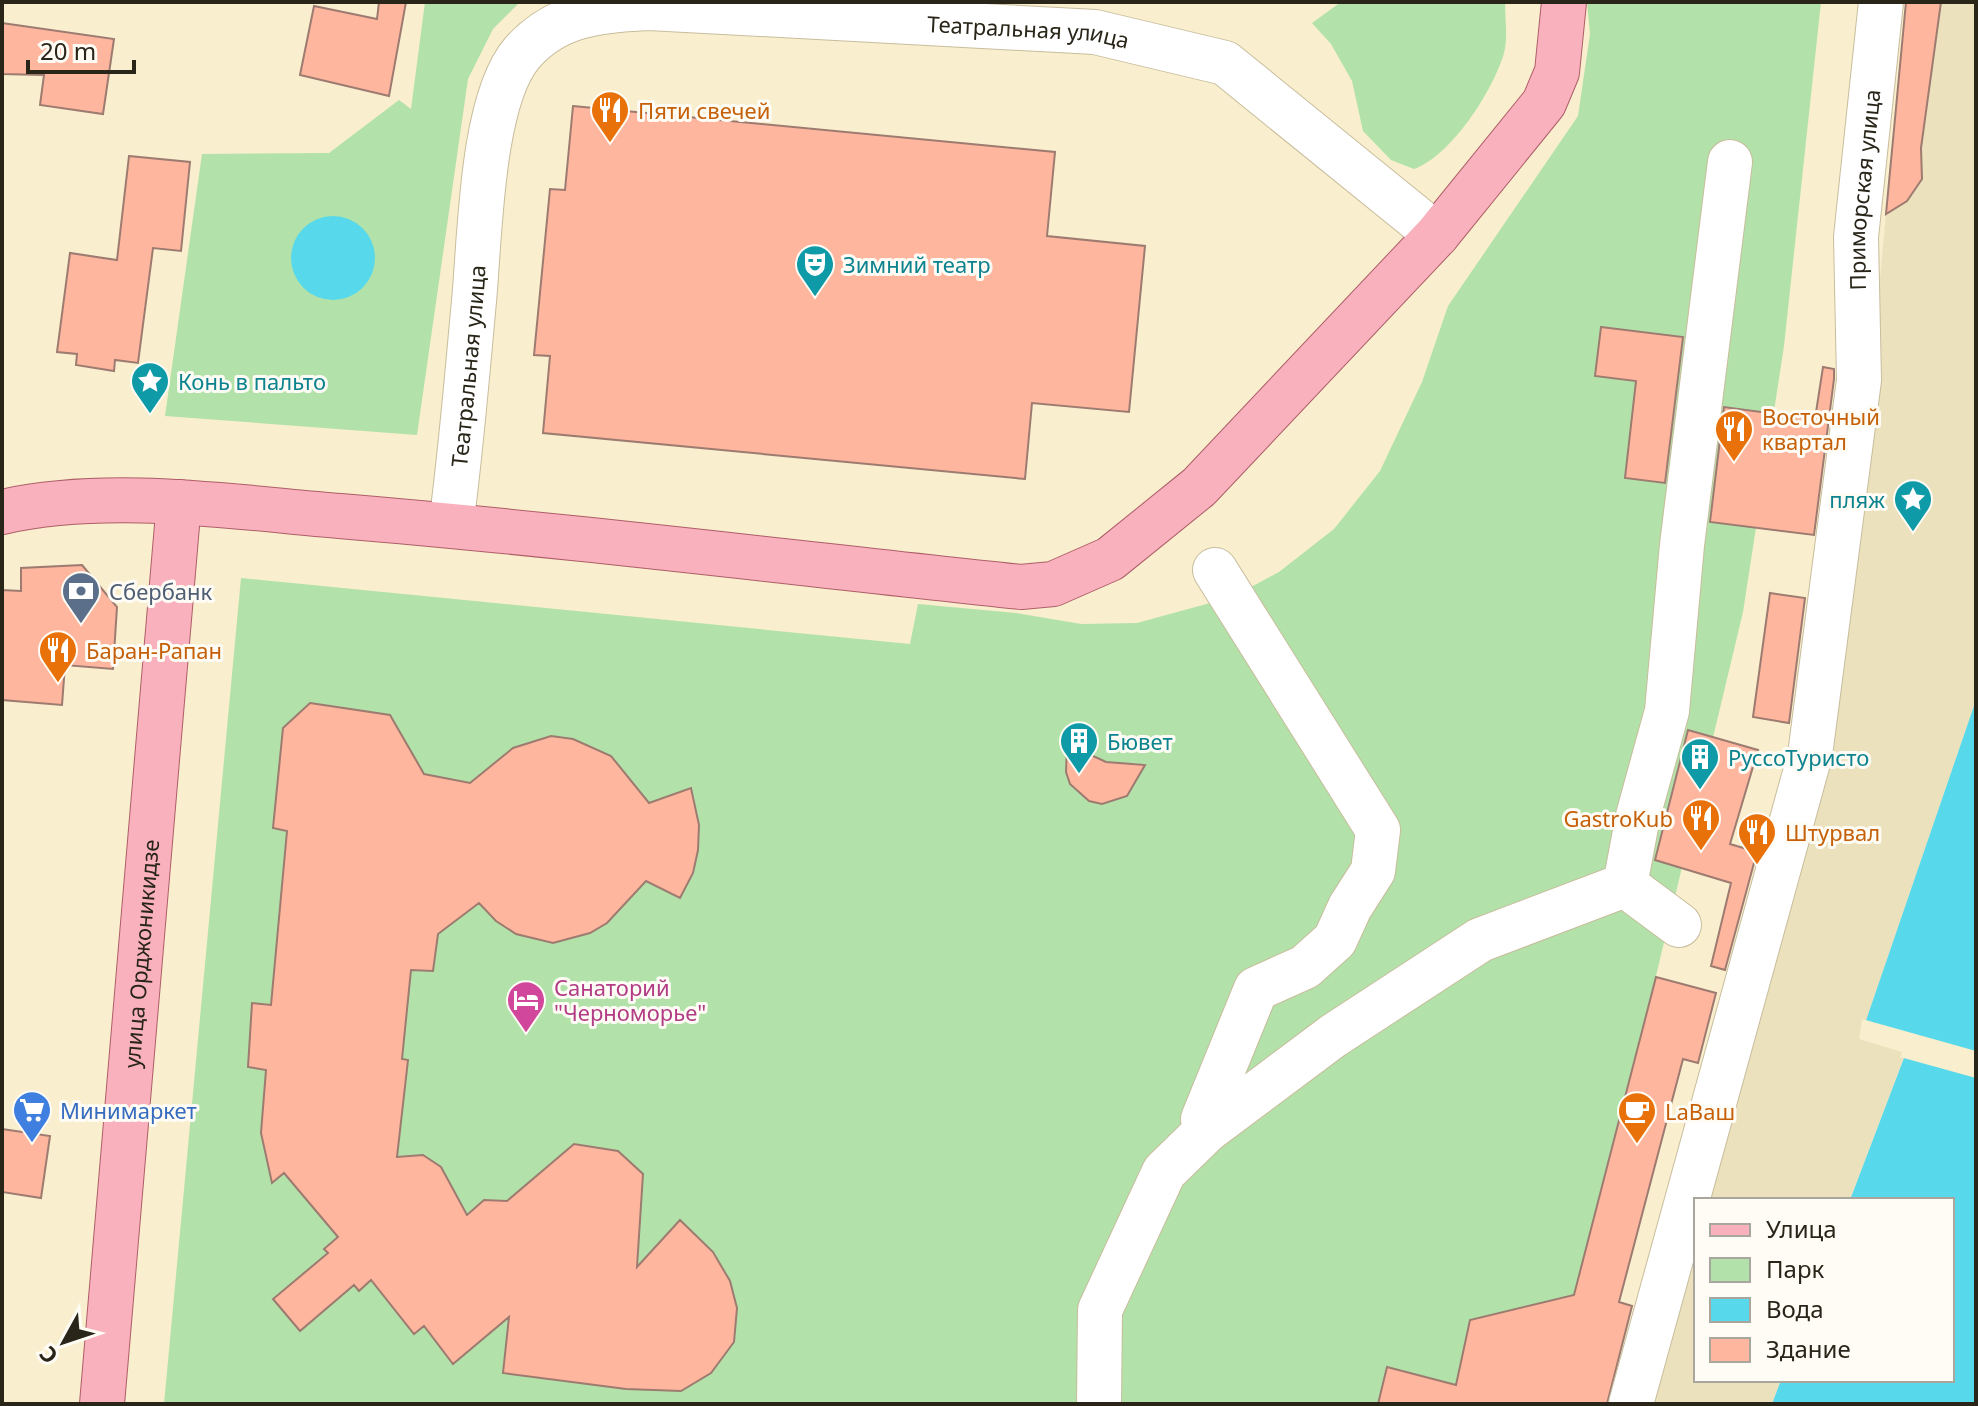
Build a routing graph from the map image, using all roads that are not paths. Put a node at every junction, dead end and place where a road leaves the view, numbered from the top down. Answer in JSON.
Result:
{"nodes":[{"id":1,"x":1564,"y":2,"type":"edge"},
{"id":2,"x":1881,"y":2,"type":"edge"},
{"id":3,"x":1730,"y":162,"type":"dead end"},
{"id":4,"x":1447,"y":224,"type":"junction"},
{"id":5,"x":179,"y":502,"type":"junction"},
{"id":6,"x":2,"y":512,"type":"edge"},
{"id":7,"x":451,"y":525,"type":"junction"},
{"id":8,"x":1215,"y":570,"type":"dead end"},
{"id":9,"x":1625,"y":885,"type":"junction"},
{"id":10,"x":1679,"y":925,"type":"dead end"},
{"id":11,"x":1206,"y":1131,"type":"junction"},
{"id":12,"x":102,"y":1404,"type":"edge"},
{"id":13,"x":1099,"y":1404,"type":"edge"},
{"id":14,"x":1631,"y":1404,"type":"edge"}],
"edges":[{"from":1,"to":4,"type":"main road"},
{"from":2,"to":14,"type":"street","name":"Приморская улица"},
{"from":3,"to":9,"type":"street"},
{"from":4,"to":7,"type":"main road"},
{"from":4,"to":7,"type":"street","name":"Театральная улица"},
{"from":5,"to":6,"type":"main road"},
{"from":5,"to":7,"type":"main road"},
{"from":5,"to":12,"type":"main road","name":"улица Орджоникидзе"},
{"from":8,"to":11,"type":"street"},
{"from":9,"to":10,"type":"street"},
{"from":9,"to":11,"type":"street"},
{"from":11,"to":13,"type":"street"}]}
